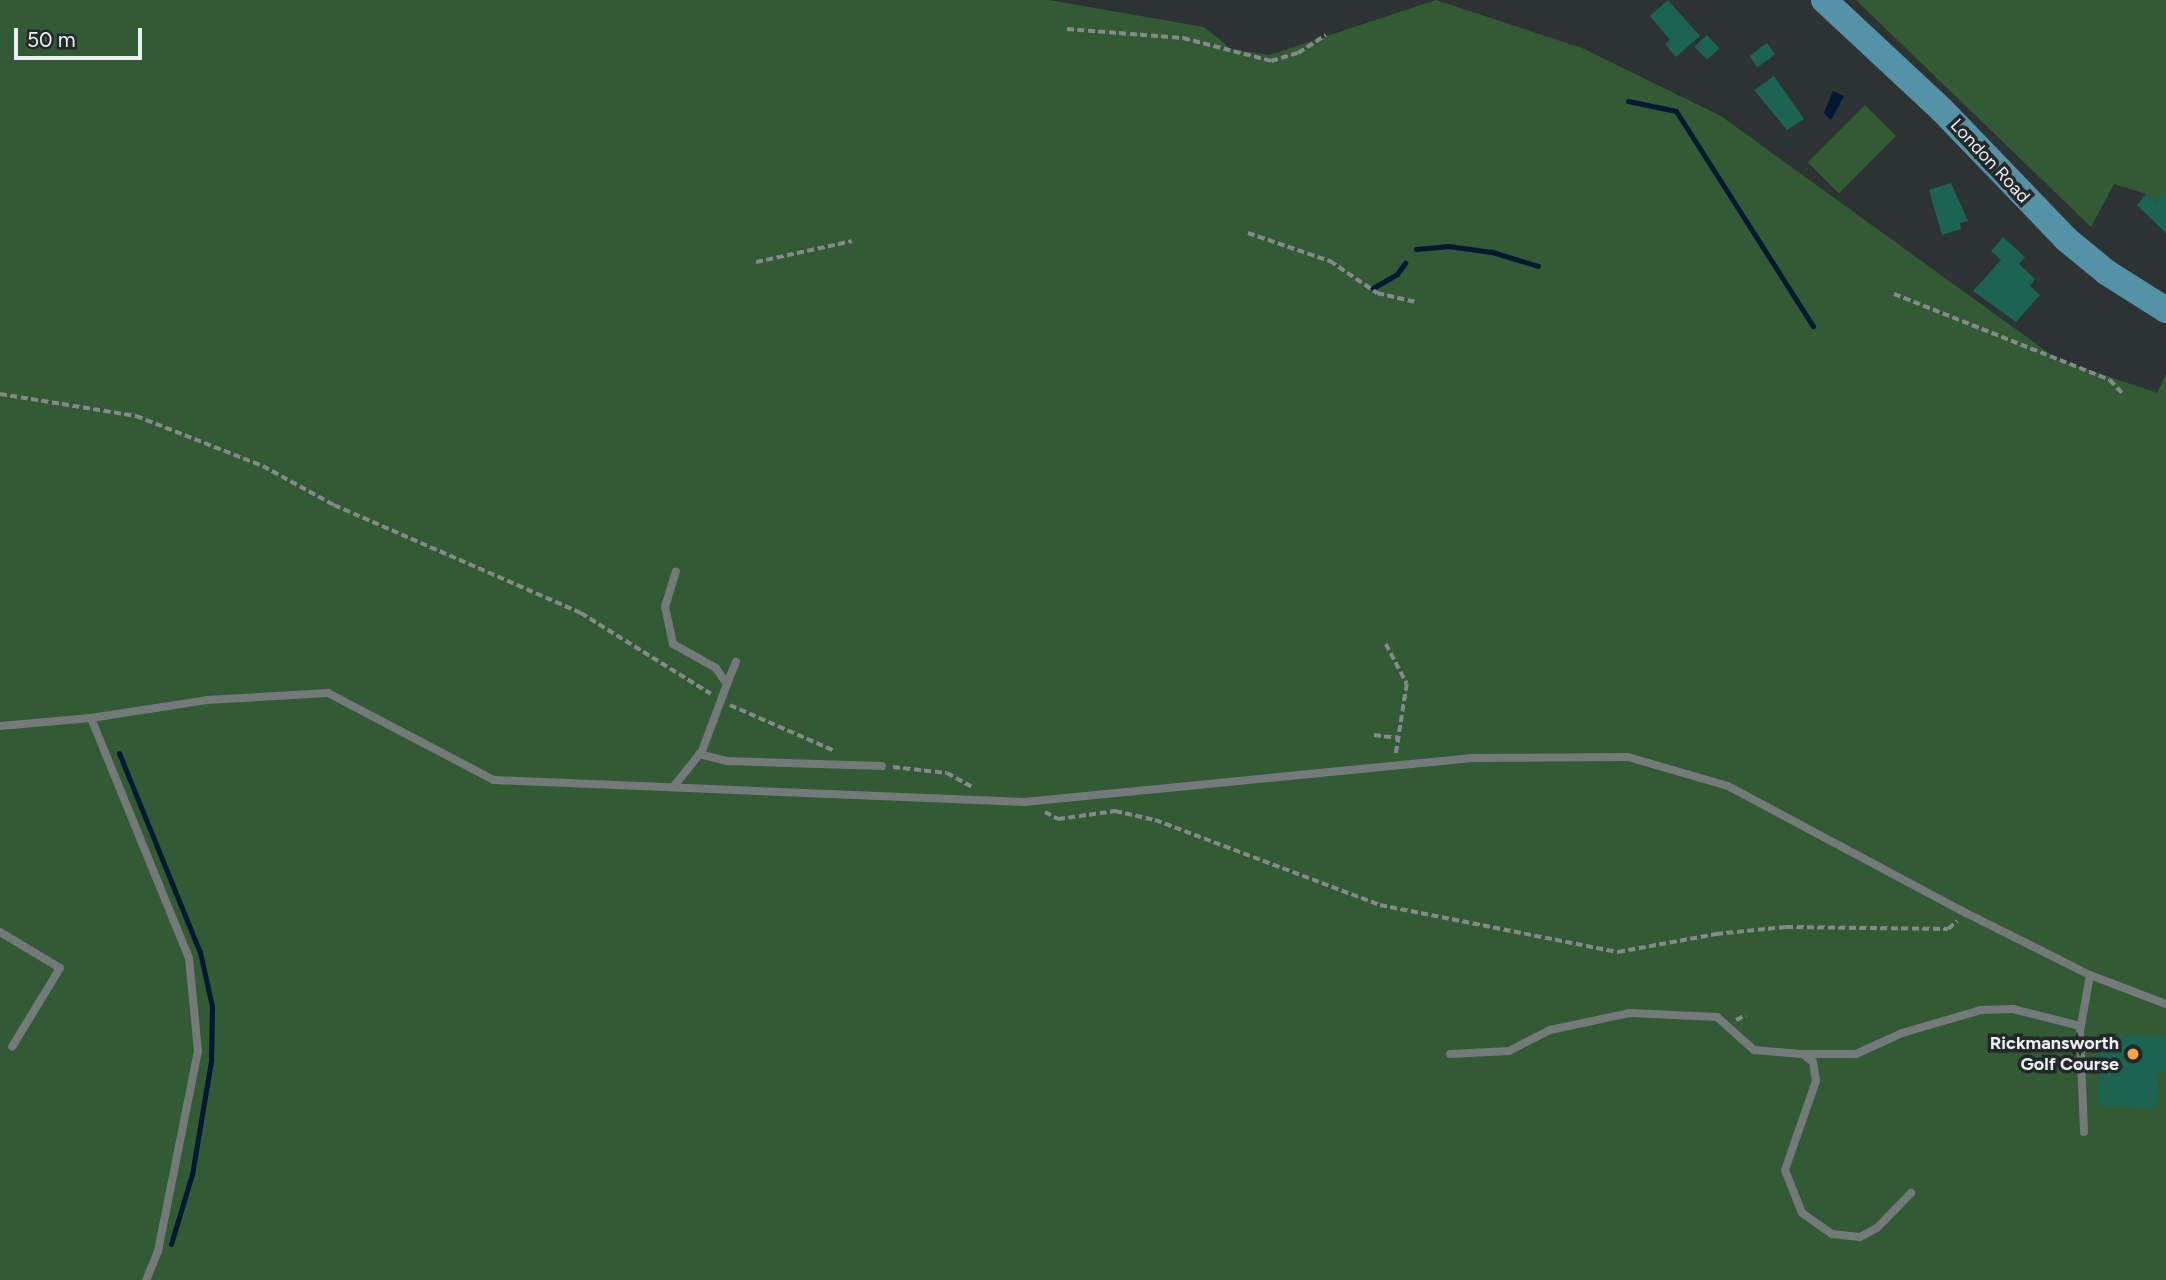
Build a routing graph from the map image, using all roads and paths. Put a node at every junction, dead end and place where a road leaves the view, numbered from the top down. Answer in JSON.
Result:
{"nodes":[{"id":1,"x":1824,"y":0,"type":"edge"},
{"id":2,"x":1067,"y":29,"type":"dead end"},
{"id":3,"x":1326,"y":36,"type":"dead end"},
{"id":4,"x":1248,"y":233,"type":"dead end"},
{"id":5,"x":852,"y":241,"type":"dead end"},
{"id":6,"x":756,"y":262,"type":"dead end"},
{"id":7,"x":1894,"y":294,"type":"dead end"},
{"id":8,"x":1416,"y":302,"type":"dead end"},
{"id":9,"x":2166,"y":310,"type":"edge"},
{"id":10,"x":0,"y":394,"type":"edge"},
{"id":11,"x":2123,"y":394,"type":"dead end"},
{"id":12,"x":676,"y":572,"type":"dead end"},
{"id":13,"x":1386,"y":644,"type":"dead end"},
{"id":14,"x":736,"y":662,"type":"dead end"},
{"id":15,"x":727,"y":684,"type":"junction"},
{"id":16,"x":721,"y":700,"type":"junction"},
{"id":17,"x":91,"y":718,"type":"junction"},
{"id":18,"x":0,"y":726,"type":"edge"},
{"id":19,"x":1374,"y":735,"type":"dead end"},
{"id":20,"x":1399,"y":738,"type":"junction"},
{"id":21,"x":699,"y":754,"type":"junction"},
{"id":22,"x":846,"y":755,"type":"dead end"},
{"id":23,"x":882,"y":766,"type":"joint"},
{"id":24,"x":1393,"y":766,"type":"junction"},
{"id":25,"x":674,"y":786,"type":"junction"},
{"id":26,"x":982,"y":793,"type":"dead end"},
{"id":27,"x":1024,"y":802,"type":"junction"},
{"id":28,"x":1966,"y":913,"type":"junction"},
{"id":29,"x":0,"y":932,"type":"edge"},
{"id":30,"x":2090,"y":975,"type":"junction"},
{"id":31,"x":2166,"y":1004,"type":"edge"},
{"id":32,"x":2080,"y":1027,"type":"junction"},
{"id":33,"x":12,"y":1047,"type":"dead end"},
{"id":34,"x":1801,"y":1054,"type":"junction"},
{"id":35,"x":1450,"y":1055,"type":"dead end"},
{"id":36,"x":2084,"y":1132,"type":"dead end"},
{"id":37,"x":1912,"y":1193,"type":"dead end"},
{"id":38,"x":146,"y":1280,"type":"edge"}],
"edges":[{"from":1,"to":9,"type":"main road","name":"London Road"},
{"from":2,"to":3,"type":"path"},
{"from":4,"to":8,"type":"path"},
{"from":5,"to":6,"type":"path"},
{"from":7,"to":11,"type":"path"},
{"from":10,"to":16,"type":"path"},
{"from":12,"to":15,"type":"lane"},
{"from":13,"to":20,"type":"path"},
{"from":14,"to":15,"type":"lane"},
{"from":15,"to":16,"type":"lane"},
{"from":16,"to":21,"type":"lane"},
{"from":16,"to":22,"type":"path"},
{"from":17,"to":18,"type":"lane"},
{"from":17,"to":25,"type":"lane"},
{"from":17,"to":38,"type":"lane"},
{"from":19,"to":20,"type":"path"},
{"from":20,"to":24,"type":"path"},
{"from":21,"to":23,"type":"lane"},
{"from":21,"to":25,"type":"lane"},
{"from":23,"to":26,"type":"path"},
{"from":24,"to":27,"type":"lane"},
{"from":24,"to":28,"type":"lane"},
{"from":25,"to":27,"type":"lane"},
{"from":27,"to":28,"type":"path"},
{"from":28,"to":30,"type":"lane"},
{"from":29,"to":33,"type":"lane"},
{"from":30,"to":31,"type":"lane"},
{"from":30,"to":32,"type":"lane"},
{"from":32,"to":34,"type":"lane"},
{"from":32,"to":36,"type":"lane"},
{"from":34,"to":35,"type":"lane"},
{"from":34,"to":37,"type":"lane"}]}
